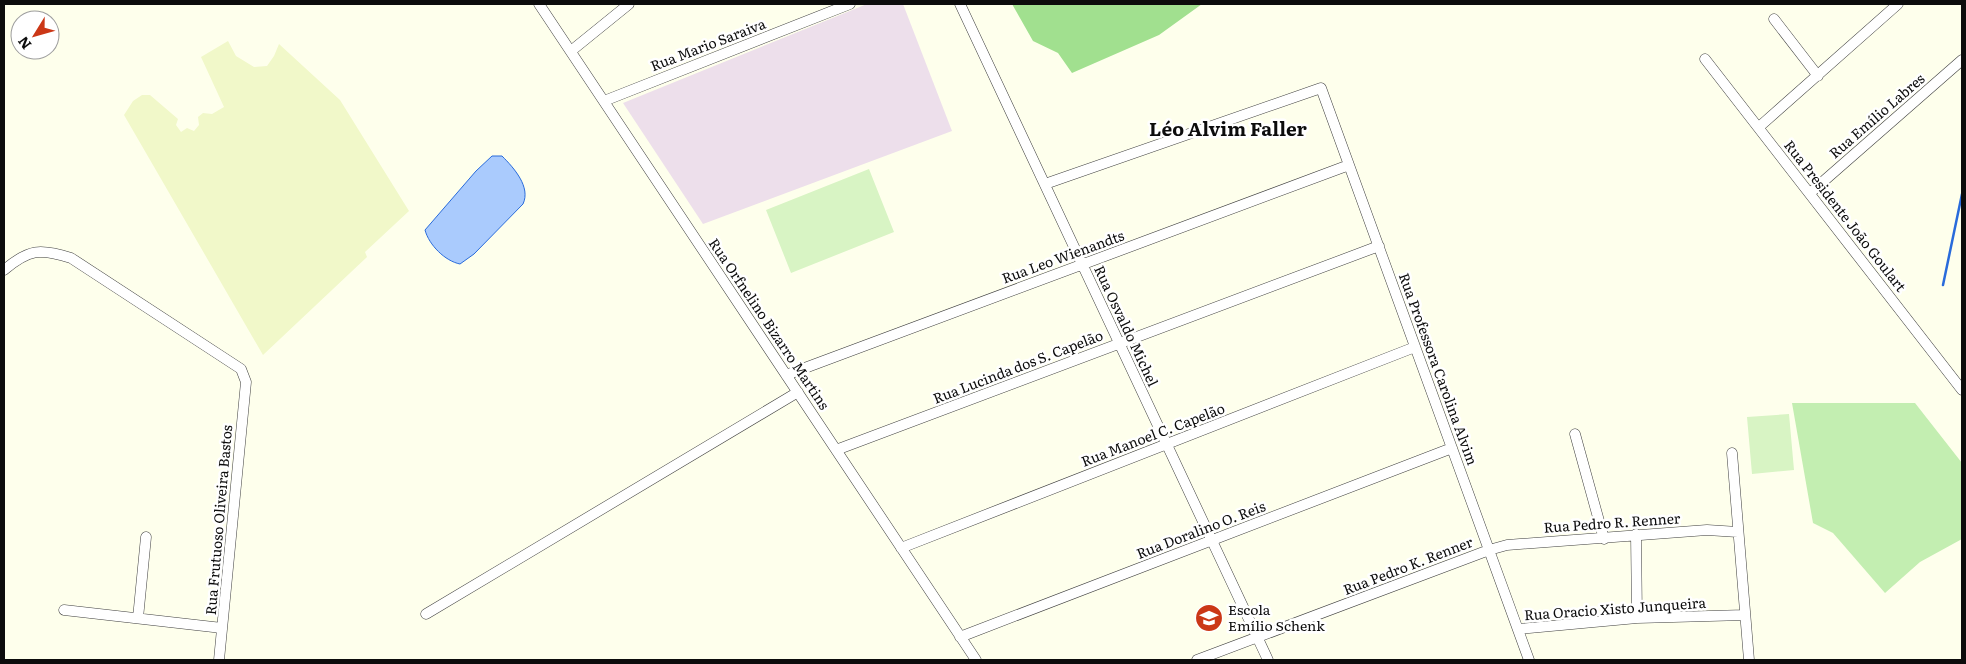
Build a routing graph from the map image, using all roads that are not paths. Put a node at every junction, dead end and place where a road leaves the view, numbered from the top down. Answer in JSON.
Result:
{"nodes":[{"id":1,"x":539,"y":4,"type":"edge"},
{"id":2,"x":629,"y":4,"type":"edge"},
{"id":3,"x":850,"y":4,"type":"edge"},
{"id":4,"x":960,"y":4,"type":"edge"},
{"id":5,"x":1898,"y":4,"type":"edge"},
{"id":6,"x":1774,"y":19,"type":"dead end"},
{"id":7,"x":571,"y":51,"type":"junction"},
{"id":8,"x":1705,"y":59,"type":"dead end"},
{"id":9,"x":1962,"y":60,"type":"edge"},
{"id":10,"x":1818,"y":76,"type":"junction"},
{"id":11,"x":604,"y":101,"type":"junction"},
{"id":12,"x":1759,"y":127,"type":"junction"},
{"id":13,"x":1349,"y":165,"type":"junction"},
{"id":14,"x":1045,"y":184,"type":"junction"},
{"id":15,"x":1810,"y":193,"type":"junction"},
{"id":16,"x":1378,"y":246,"type":"junction"},
{"id":17,"x":1082,"y":264,"type":"junction"},
{"id":18,"x":4,"y":270,"type":"edge"},
{"id":19,"x":1120,"y":344,"type":"junction"},
{"id":20,"x":1415,"y":347,"type":"junction"},
{"id":21,"x":786,"y":375,"type":"junction"},
{"id":22,"x":1962,"y":390,"type":"edge"},
{"id":23,"x":798,"y":392,"type":"junction"},
{"id":24,"x":1574,"y":434,"type":"dead end"},
{"id":25,"x":1167,"y":444,"type":"junction"},
{"id":26,"x":1452,"y":448,"type":"junction"},
{"id":27,"x":836,"y":450,"type":"junction"},
{"id":28,"x":1732,"y":453,"type":"dead end"},
{"id":29,"x":1738,"y":532,"type":"junction"},
{"id":30,"x":1636,"y":534,"type":"junction"},
{"id":31,"x":146,"y":537,"type":"dead end"},
{"id":32,"x":1604,"y":539,"type":"junction"},
{"id":33,"x":1211,"y":540,"type":"junction"},
{"id":34,"x":901,"y":548,"type":"junction"},
{"id":35,"x":1489,"y":550,"type":"junction"},
{"id":36,"x":64,"y":610,"type":"dead end"},
{"id":37,"x":426,"y":614,"type":"dead end"},
{"id":38,"x":1745,"y":615,"type":"junction"},
{"id":39,"x":138,"y":618,"type":"junction"},
{"id":40,"x":1637,"y":618,"type":"junction"},
{"id":41,"x":222,"y":628,"type":"junction"},
{"id":42,"x":1518,"y":628,"type":"junction"},
{"id":43,"x":960,"y":637,"type":"junction"},
{"id":44,"x":1257,"y":638,"type":"junction"},
{"id":45,"x":219,"y":660,"type":"edge"},
{"id":46,"x":976,"y":660,"type":"edge"},
{"id":47,"x":1197,"y":660,"type":"edge"},
{"id":48,"x":1268,"y":660,"type":"edge"},
{"id":49,"x":1529,"y":660,"type":"edge"},
{"id":50,"x":1749,"y":660,"type":"edge"}],
"edges":[{"from":1,"to":7,"type":"street","name":"Rua Orfnelino Bizarro Martins"},
{"from":2,"to":7,"type":"street"},
{"from":3,"to":11,"type":"street","name":"Rua Mario Saraiva"},
{"from":4,"to":14,"type":"street","name":"Rua Osvaldo Michel"},
{"from":5,"to":10,"type":"street"},
{"from":6,"to":10,"type":"street"},
{"from":7,"to":11,"type":"street","name":"Rua Orfnelino Bizarro Martins"},
{"from":8,"to":12,"type":"street","name":"Rua Presidente João Goulart"},
{"from":9,"to":15,"type":"street","name":"Rua Emílio Labres"},
{"from":10,"to":12,"type":"street"},
{"from":11,"to":21,"type":"street","name":"Rua Orfnelino Bizarro Martins"},
{"from":12,"to":15,"type":"street","name":"Rua Presidente João Goulart"},
{"from":13,"to":14,"type":"street","name":"Rua Professora Carolina Alvim"},
{"from":13,"to":16,"type":"street","name":"Rua Professora Carolina Alvim"},
{"from":13,"to":17,"type":"street","name":"Rua Leo Wienandts"},
{"from":14,"to":17,"type":"street","name":"Rua Osvaldo Michel"},
{"from":15,"to":22,"type":"street","name":"Rua Presidente João Goulart"},
{"from":16,"to":19,"type":"street","name":"Rua Lucinda dos S. Capelão"},
{"from":16,"to":20,"type":"street","name":"Rua Professora Carolina Alvim"},
{"from":17,"to":19,"type":"street","name":"Rua Osvaldo Michel"},
{"from":17,"to":21,"type":"street","name":"Rua Leo Wienandts"},
{"from":18,"to":41,"type":"street","name":"Rua Frutuoso Oliveira Bastos"},
{"from":19,"to":25,"type":"street","name":"Rua Osvaldo Michel"},
{"from":19,"to":27,"type":"street","name":"Rua Lucinda dos S. Capelão"},
{"from":20,"to":25,"type":"street","name":"Rua Manoel C. Capelão"},
{"from":20,"to":26,"type":"street","name":"Rua Professora Carolina Alvim"},
{"from":21,"to":23,"type":"street","name":"Rua Orfnelino Bizarro Martins"},
{"from":23,"to":27,"type":"street","name":"Rua Orfnelino Bizarro Martins"},
{"from":23,"to":37,"type":"street"},
{"from":24,"to":32,"type":"street"},
{"from":25,"to":33,"type":"street","name":"Rua Osvaldo Michel"},
{"from":25,"to":34,"type":"street","name":"Rua Manoel C. Capelão"},
{"from":26,"to":33,"type":"street","name":"Rua Doralino O. Reis"},
{"from":26,"to":35,"type":"street","name":"Rua Professora Carolina Alvim"},
{"from":27,"to":34,"type":"street","name":"Rua Orfnelino Bizarro Martins"},
{"from":28,"to":29,"type":"street"},
{"from":29,"to":30,"type":"street","name":"Rua Pedro R. Renner"},
{"from":29,"to":38,"type":"street"},
{"from":30,"to":32,"type":"street","name":"Rua Pedro R. Renner"},
{"from":30,"to":40,"type":"street"},
{"from":31,"to":39,"type":"street"},
{"from":32,"to":35,"type":"street","name":"Rua Pedro R. Renner"},
{"from":33,"to":43,"type":"street","name":"Rua Doralino O. Reis"},
{"from":33,"to":44,"type":"street","name":"Rua Osvaldo Michel"},
{"from":34,"to":43,"type":"street","name":"Rua Orfnelino Bizarro Martins"},
{"from":35,"to":42,"type":"street","name":"Rua Professora Carolina Alvim"},
{"from":35,"to":44,"type":"street","name":"Rua Pedro K. Renner"},
{"from":36,"to":39,"type":"street"},
{"from":38,"to":40,"type":"street","name":"Rua Oracio Xisto Junqueira"},
{"from":38,"to":50,"type":"street"},
{"from":39,"to":41,"type":"street"},
{"from":40,"to":42,"type":"street","name":"Rua Oracio Xisto Junqueira"},
{"from":41,"to":45,"type":"street","name":"Rua Frutuoso Oliveira Bastos"},
{"from":42,"to":49,"type":"street","name":"Rua Professora Carolina Alvim"},
{"from":43,"to":46,"type":"street","name":"Rua Orfnelino Bizarro Martins"},
{"from":44,"to":47,"type":"street","name":"Rua Pedro K. Renner"},
{"from":44,"to":48,"type":"street","name":"Rua Osvaldo Michel"}]}
